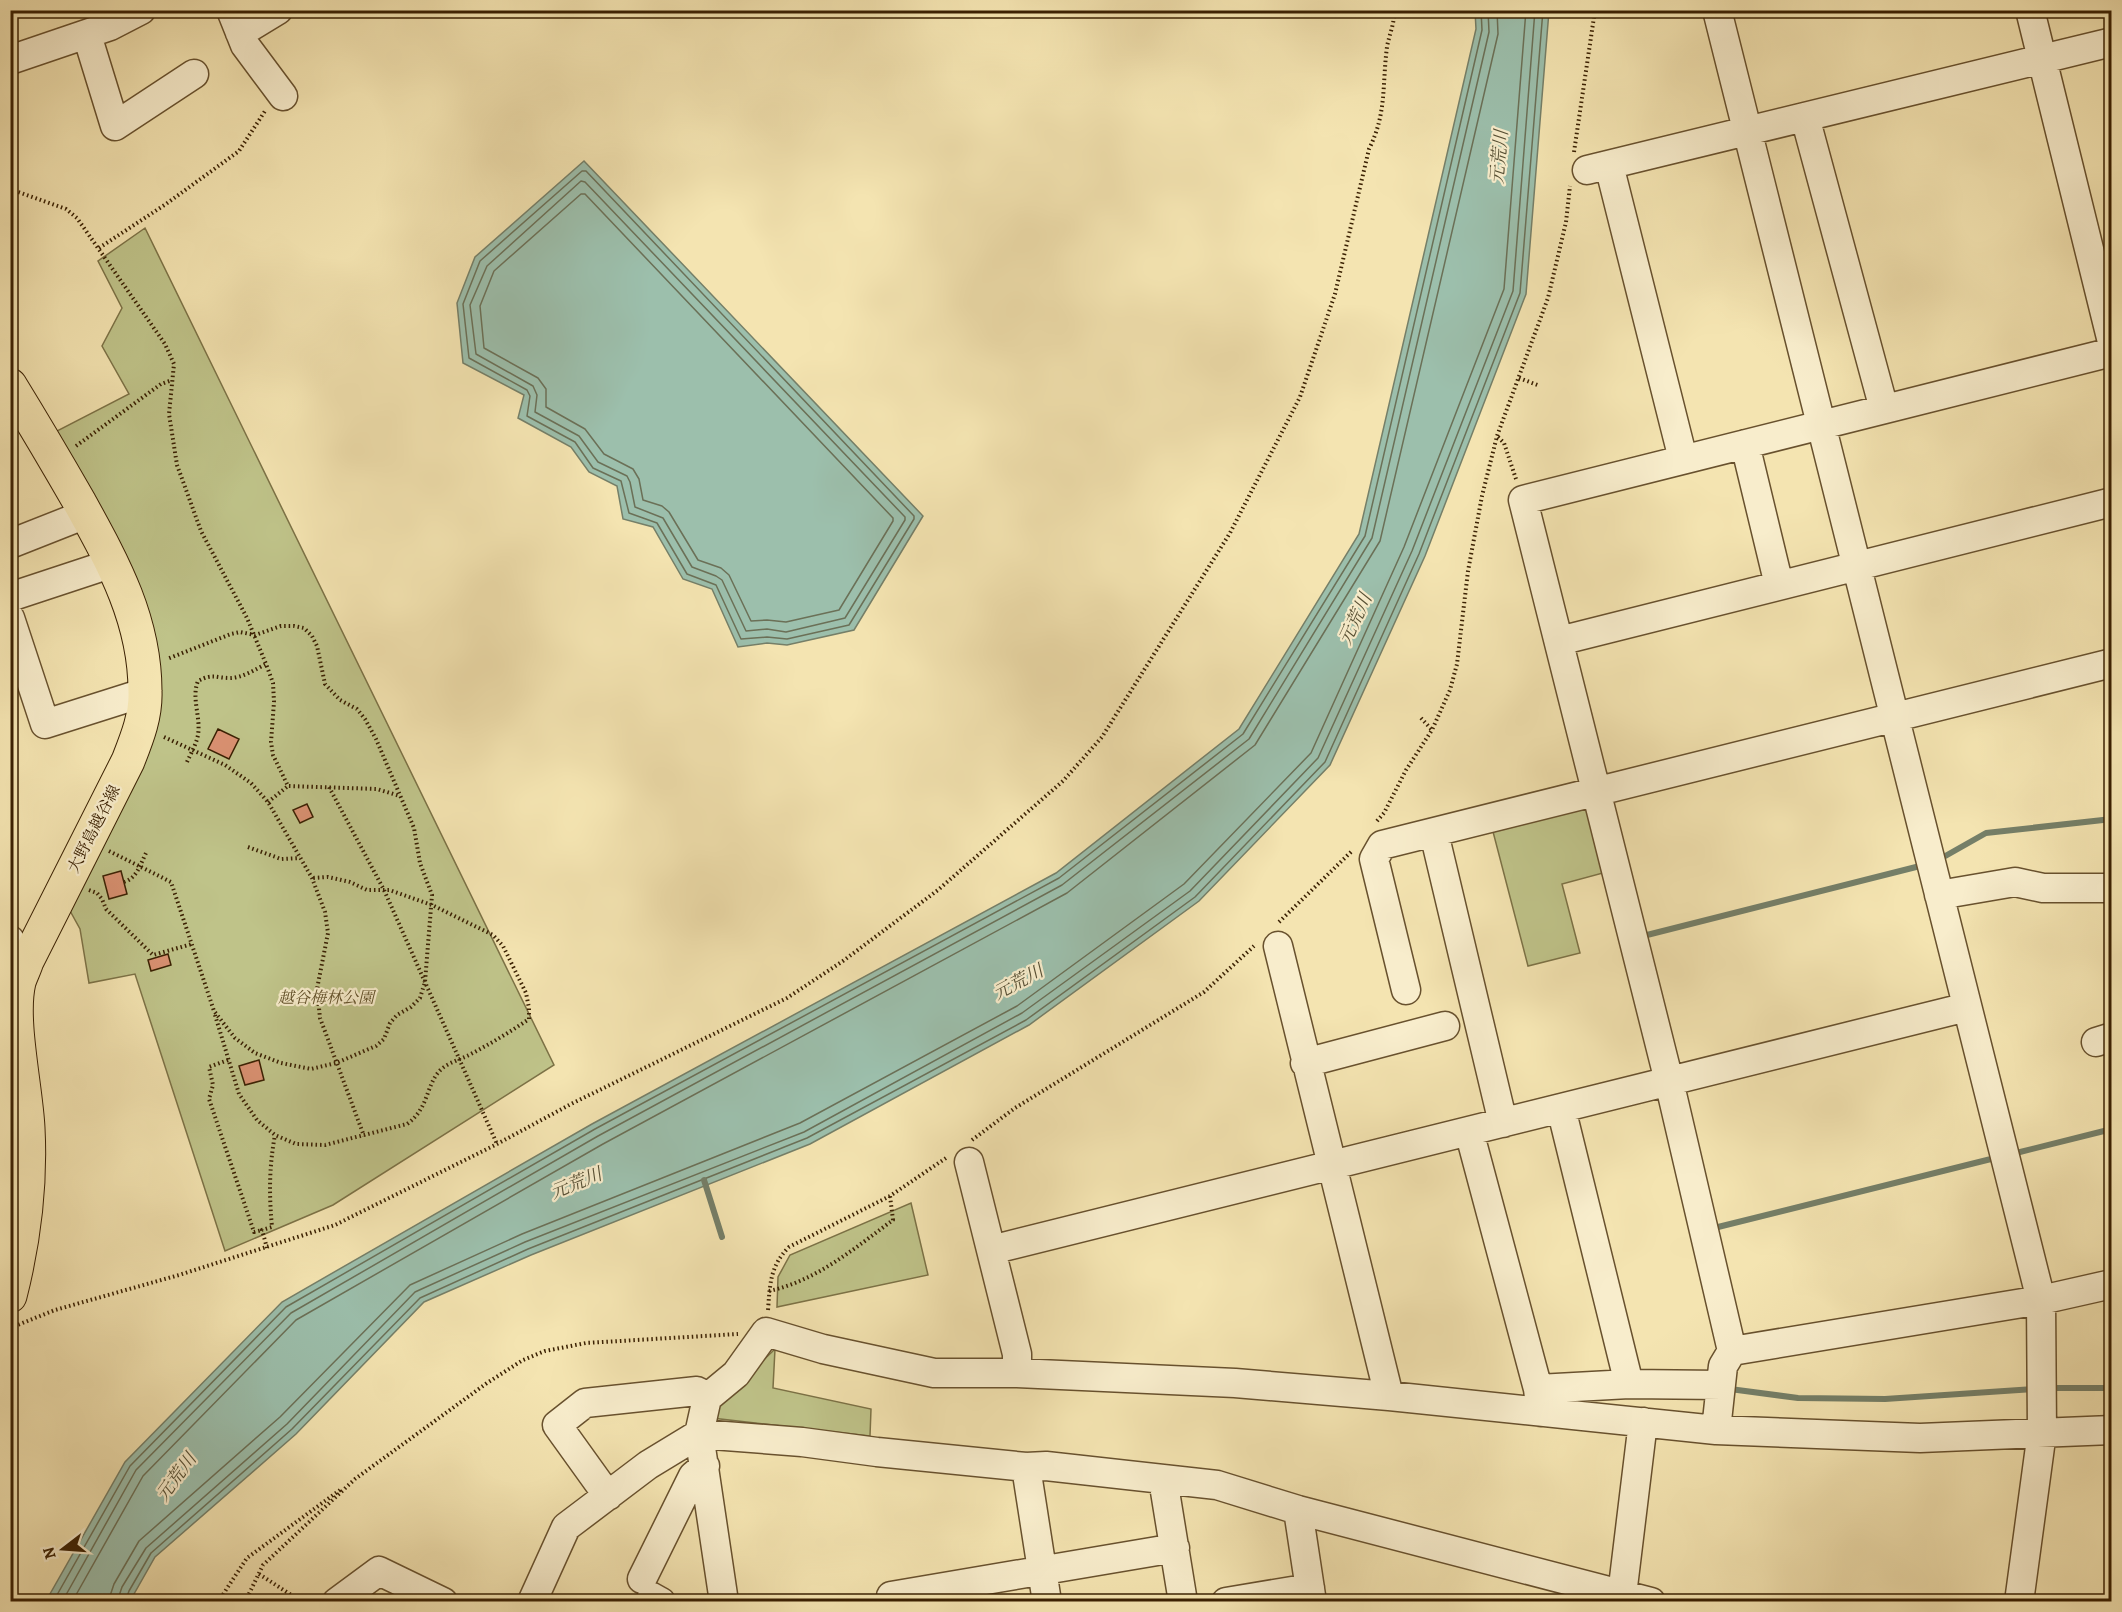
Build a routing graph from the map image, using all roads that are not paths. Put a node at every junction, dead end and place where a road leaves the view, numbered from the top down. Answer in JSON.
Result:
{"nodes":[{"id":1,"x":141,"y":10,"type":"edge"},
{"id":2,"x":278,"y":10,"type":"edge"},
{"id":3,"x":1717,"y":10,"type":"edge"},
{"id":4,"x":2030,"y":10,"type":"edge"},
{"id":5,"x":236,"y":22,"type":"edge"},
{"id":6,"x":87,"y":35,"type":"junction"},
{"id":7,"x":2112,"y":42,"type":"edge"},
{"id":8,"x":2042,"y":59,"type":"junction"},
{"id":9,"x":10,"y":60,"type":"edge"},
{"id":10,"x":194,"y":74,"type":"dead end"},
{"id":11,"x":283,"y":96,"type":"road end"},
{"id":12,"x":1805,"y":117,"type":"junction"},
{"id":13,"x":1747,"y":131,"type":"junction"},
{"id":14,"x":2112,"y":342,"type":"edge"},
{"id":15,"x":2112,"y":352,"type":"edge"},
{"id":16,"x":10,"y":385,"type":"edge"},
{"id":17,"x":1884,"y":409,"type":"junction"},
{"id":18,"x":1821,"y":425,"type":"junction"},
{"id":19,"x":1745,"y":444,"type":"junction"},
{"id":20,"x":1683,"y":459,"type":"junction"},
{"id":21,"x":2112,"y":502,"type":"edge"},
{"id":22,"x":86,"y":514,"type":"junction"},
{"id":23,"x":10,"y":544,"type":"edge"},
{"id":24,"x":113,"y":563,"type":"junction"},
{"id":25,"x":1856,"y":566,"type":"junction"},
{"id":26,"x":1779,"y":585,"type":"junction"},
{"id":27,"x":10,"y":597,"type":"edge"},
{"id":28,"x":10,"y":618,"type":"edge"},
{"id":29,"x":1559,"y":641,"type":"junction"},
{"id":30,"x":2112,"y":663,"type":"edge"},
{"id":31,"x":146,"y":692,"type":"junction"},
{"id":32,"x":1894,"y":718,"type":"junction"},
{"id":33,"x":1597,"y":792,"type":"junction"},
{"id":34,"x":1434,"y":832,"type":"junction"},
{"id":35,"x":1933,"y":874,"type":"junction"},
{"id":36,"x":2112,"y":888,"type":"edge"},
{"id":37,"x":1271,"y":938,"type":"road end"},
{"id":38,"x":10,"y":940,"type":"edge"},
{"id":39,"x":23,"y":971,"type":"junction"},
{"id":40,"x":1406,"y":990,"type":"dead end"},
{"id":41,"x":1967,"y":1007,"type":"junction"},
{"id":42,"x":1445,"y":1026,"type":"dead end"},
{"id":43,"x":1305,"y":1063,"type":"junction"},
{"id":44,"x":1669,"y":1081,"type":"junction"},
{"id":45,"x":1562,"y":1108,"type":"junction"},
{"id":46,"x":1503,"y":1122,"type":"junction"},
{"id":47,"x":1469,"y":1131,"type":"junction"},
{"id":48,"x":963,"y":1153,"type":"road end"},
{"id":49,"x":1331,"y":1166,"type":"junction"},
{"id":50,"x":991,"y":1250,"type":"junction"},
{"id":51,"x":2112,"y":1284,"type":"edge"},
{"id":52,"x":10,"y":1296,"type":"edge"},
{"id":53,"x":2041,"y":1300,"type":"junction"},
{"id":54,"x":1732,"y":1351,"type":"junction"},
{"id":55,"x":1017,"y":1373,"type":"junction"},
{"id":56,"x":1629,"y":1384,"type":"junction"},
{"id":57,"x":1721,"y":1385,"type":"junction"},
{"id":58,"x":1389,"y":1396,"type":"junction"},
{"id":59,"x":708,"y":1398,"type":"junction"},
{"id":60,"x":1539,"y":1401,"type":"junction"},
{"id":61,"x":1643,"y":1422,"type":"junction"},
{"id":62,"x":1716,"y":1430,"type":"junction"},
{"id":63,"x":2112,"y":1430,"type":"edge"},
{"id":64,"x":2042,"y":1432,"type":"junction"},
{"id":65,"x":699,"y":1434,"type":"junction"},
{"id":66,"x":705,"y":1466,"type":"junction"},
{"id":67,"x":1026,"y":1467,"type":"junction"},
{"id":68,"x":1163,"y":1479,"type":"junction"},
{"id":69,"x":608,"y":1496,"type":"junction"},
{"id":70,"x":1298,"y":1510,"type":"junction"},
{"id":71,"x":1174,"y":1548,"type":"junction"},
{"id":72,"x":1043,"y":1571,"type":"junction"},
{"id":73,"x":646,"y":1590,"type":"edge"},
{"id":74,"x":1311,"y":1595,"type":"edge"},
{"id":75,"x":891,"y":1596,"type":"dead end"},
{"id":76,"x":1642,"y":1600,"type":"edge"},
{"id":77,"x":337,"y":1602,"type":"edge"},
{"id":78,"x":443,"y":1602,"type":"edge"},
{"id":79,"x":532,"y":1602,"type":"edge"},
{"id":80,"x":661,"y":1602,"type":"edge"},
{"id":81,"x":724,"y":1602,"type":"edge"},
{"id":82,"x":1047,"y":1602,"type":"edge"},
{"id":83,"x":1184,"y":1602,"type":"edge"},
{"id":84,"x":1226,"y":1602,"type":"edge"},
{"id":85,"x":2019,"y":1602,"type":"edge"}],
"edges":[{"from":1,"to":6,"type":"street"},
{"from":2,"to":5,"type":"street"},
{"from":3,"to":13,"type":"street"},
{"from":4,"to":8,"type":"street"},
{"from":5,"to":11,"type":"street"},
{"from":6,"to":9,"type":"street"},
{"from":6,"to":10,"type":"street"},
{"from":7,"to":8,"type":"street"},
{"from":8,"to":12,"type":"street"},
{"from":8,"to":14,"type":"street"},
{"from":12,"to":13,"type":"street"},
{"from":12,"to":17,"type":"street"},
{"from":13,"to":18,"type":"street"},
{"from":13,"to":20,"type":"street"},
{"from":15,"to":17,"type":"street"},
{"from":16,"to":22,"type":"main road","name":"大野島越谷線"},
{"from":17,"to":18,"type":"street"},
{"from":18,"to":19,"type":"street"},
{"from":18,"to":25,"type":"street"},
{"from":19,"to":20,"type":"street"},
{"from":19,"to":26,"type":"street"},
{"from":20,"to":29,"type":"street"},
{"from":21,"to":25,"type":"street"},
{"from":22,"to":23,"type":"street"},
{"from":22,"to":24,"type":"main road","name":"大野島越谷線"},
{"from":24,"to":27,"type":"street"},
{"from":24,"to":31,"type":"main road","name":"大野島越谷線"},
{"from":25,"to":26,"type":"street"},
{"from":25,"to":32,"type":"street"},
{"from":26,"to":29,"type":"street"},
{"from":28,"to":31,"type":"street"},
{"from":29,"to":33,"type":"street"},
{"from":30,"to":32,"type":"street"},
{"from":31,"to":39,"type":"main road","name":"大野島越谷線"},
{"from":32,"to":33,"type":"street"},
{"from":32,"to":35,"type":"street"},
{"from":33,"to":34,"type":"street"},
{"from":33,"to":44,"type":"street"},
{"from":34,"to":40,"type":"street"},
{"from":34,"to":46,"type":"street"},
{"from":35,"to":36,"type":"street"},
{"from":35,"to":41,"type":"street"},
{"from":37,"to":43,"type":"street"},
{"from":38,"to":39,"type":"street"},
{"from":39,"to":52,"type":"main road","name":"大野島越谷線"},
{"from":41,"to":44,"type":"street"},
{"from":41,"to":53,"type":"street"},
{"from":42,"to":43,"type":"street"},
{"from":43,"to":49,"type":"street"},
{"from":44,"to":45,"type":"street"},
{"from":44,"to":54,"type":"street"},
{"from":45,"to":46,"type":"street"},
{"from":45,"to":56,"type":"street"},
{"from":46,"to":47,"type":"street"},
{"from":47,"to":49,"type":"street"},
{"from":47,"to":60,"type":"street"},
{"from":48,"to":50,"type":"street"},
{"from":49,"to":50,"type":"street"},
{"from":49,"to":58,"type":"street"},
{"from":50,"to":55,"type":"street"},
{"from":51,"to":53,"type":"street"},
{"from":53,"to":54,"type":"street"},
{"from":53,"to":64,"type":"street"},
{"from":54,"to":57,"type":"street"},
{"from":55,"to":58,"type":"street"},
{"from":55,"to":59,"type":"street"},
{"from":56,"to":57,"type":"street"},
{"from":56,"to":60,"type":"street"},
{"from":57,"to":62,"type":"street"},
{"from":58,"to":60,"type":"street"},
{"from":59,"to":65,"type":"street"},
{"from":59,"to":69,"type":"street"},
{"from":60,"to":61,"type":"street"},
{"from":61,"to":62,"type":"street"},
{"from":61,"to":76,"type":"street"},
{"from":62,"to":64,"type":"street"},
{"from":63,"to":64,"type":"street"},
{"from":64,"to":85,"type":"street"},
{"from":65,"to":66,"type":"street"},
{"from":65,"to":67,"type":"street"},
{"from":65,"to":69,"type":"street"},
{"from":66,"to":73,"type":"street"},
{"from":66,"to":81,"type":"street"},
{"from":67,"to":68,"type":"street"},
{"from":67,"to":72,"type":"street"},
{"from":68,"to":70,"type":"street"},
{"from":68,"to":71,"type":"street"},
{"from":69,"to":79,"type":"street"},
{"from":70,"to":74,"type":"street"},
{"from":70,"to":76,"type":"street"},
{"from":71,"to":72,"type":"street"},
{"from":71,"to":83,"type":"street"},
{"from":72,"to":75,"type":"street"},
{"from":72,"to":82,"type":"street"},
{"from":73,"to":80,"type":"street"},
{"from":74,"to":84,"type":"street"},
{"from":77,"to":78,"type":"street"}]}
